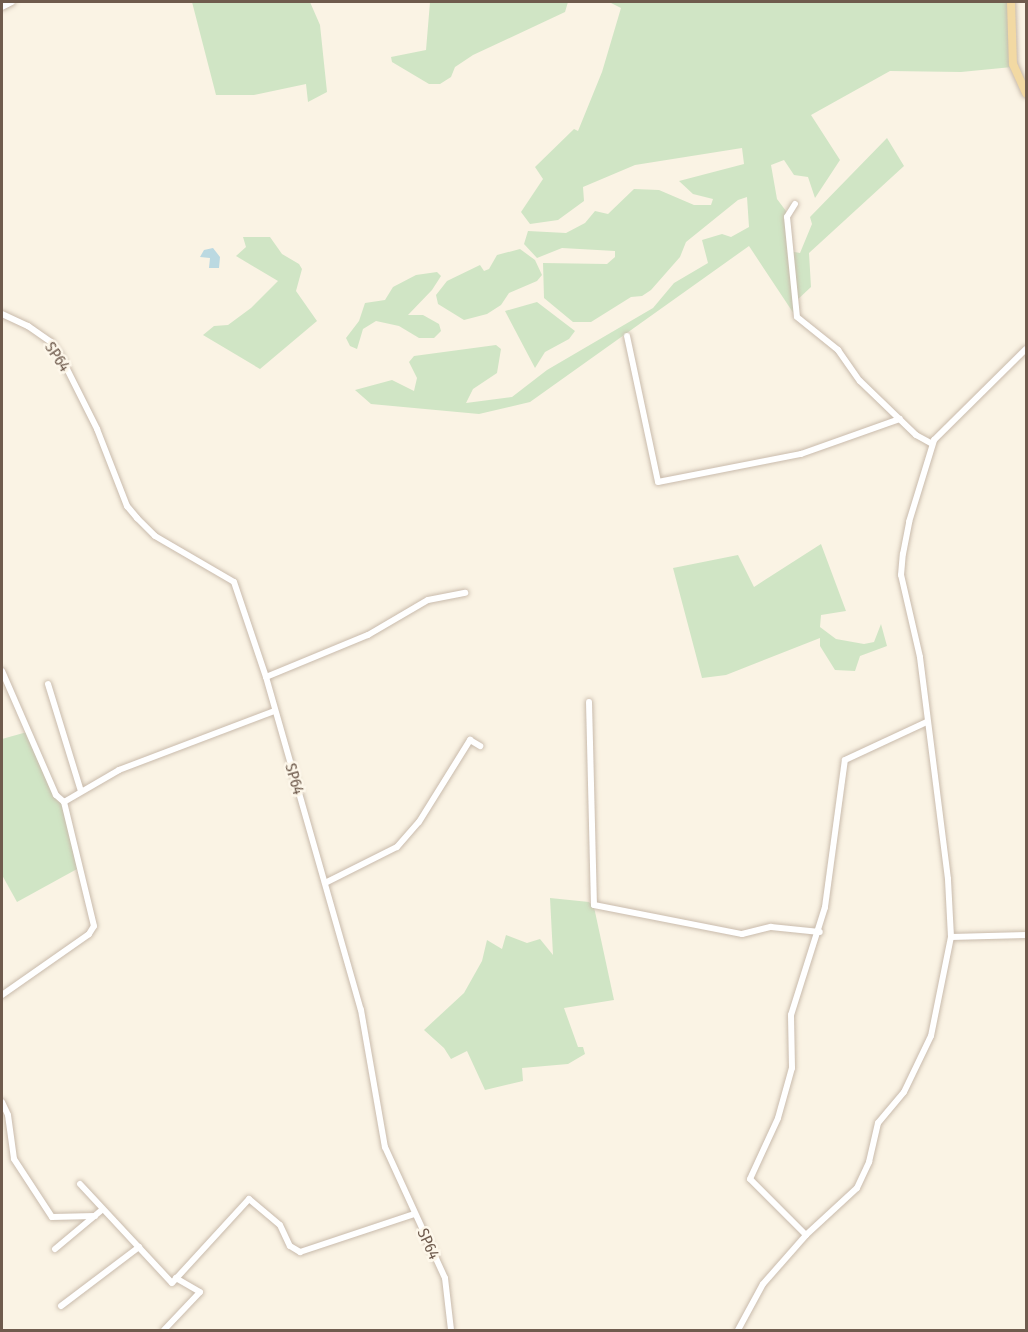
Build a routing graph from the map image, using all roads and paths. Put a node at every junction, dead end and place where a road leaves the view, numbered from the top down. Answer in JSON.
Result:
{"nodes":[{"id":1,"x":12,"y":2,"type":"edge"},
{"id":2,"x":1011,"y":2,"type":"edge"},
{"id":3,"x":2,"y":8,"type":"edge"},
{"id":4,"x":1026,"y":93,"type":"edge"},
{"id":5,"x":795,"y":204,"type":"dead end"},
{"id":6,"x":2,"y":314,"type":"edge"},
{"id":7,"x":627,"y":336,"type":"dead end"},
{"id":8,"x":1026,"y":349,"type":"edge"},
{"id":9,"x":900,"y":419,"type":"junction"},
{"id":10,"x":932,"y":444,"type":"junction"},
{"id":11,"x":465,"y":593,"type":"dead end"},
{"id":12,"x":2,"y":671,"type":"edge"},
{"id":13,"x":266,"y":677,"type":"junction"},
{"id":14,"x":48,"y":684,"type":"dead end"},
{"id":15,"x":589,"y":702,"type":"dead end"},
{"id":16,"x":274,"y":711,"type":"junction"},
{"id":17,"x":927,"y":722,"type":"junction"},
{"id":18,"x":480,"y":746,"type":"dead end"},
{"id":19,"x":81,"y":792,"type":"junction"},
{"id":20,"x":64,"y":802,"type":"junction"},
{"id":21,"x":325,"y":883,"type":"junction"},
{"id":22,"x":820,"y":932,"type":"junction"},
{"id":23,"x":1026,"y":935,"type":"edge"},
{"id":24,"x":951,"y":937,"type":"junction"},
{"id":25,"x":2,"y":995,"type":"edge"},
{"id":26,"x":2,"y":1102,"type":"edge"},
{"id":27,"x":80,"y":1184,"type":"dead end"},
{"id":28,"x":104,"y":1209,"type":"junction"},
{"id":29,"x":414,"y":1214,"type":"junction"},
{"id":30,"x":95,"y":1216,"type":"junction"},
{"id":31,"x":806,"y":1235,"type":"junction"},
{"id":32,"x":139,"y":1247,"type":"junction"},
{"id":33,"x":55,"y":1249,"type":"dead end"},
{"id":34,"x":176,"y":1278,"type":"junction"},
{"id":35,"x":61,"y":1306,"type":"dead end"},
{"id":36,"x":164,"y":1330,"type":"edge"},
{"id":37,"x":451,"y":1330,"type":"edge"},
{"id":38,"x":738,"y":1330,"type":"edge"}],
"edges":[{"from":1,"to":3,"type":"street"},
{"from":2,"to":4,"type":"main road"},
{"from":5,"to":9,"type":"street"},
{"from":6,"to":13,"type":"street","name":"SP64","number":"SP64"},
{"from":7,"to":9,"type":"street"},
{"from":8,"to":10,"type":"street"},
{"from":9,"to":10,"type":"street"},
{"from":10,"to":17,"type":"street"},
{"from":11,"to":13,"type":"street"},
{"from":12,"to":20,"type":"street"},
{"from":13,"to":16,"type":"street","name":"SP64","number":"SP64"},
{"from":14,"to":19,"type":"street"},
{"from":15,"to":22,"type":"street"},
{"from":16,"to":19,"type":"street"},
{"from":16,"to":21,"type":"street","name":"SP64","number":"SP64"},
{"from":17,"to":22,"type":"street"},
{"from":17,"to":24,"type":"street"},
{"from":18,"to":21,"type":"street"},
{"from":19,"to":20,"type":"street"},
{"from":20,"to":25,"type":"street"},
{"from":21,"to":29,"type":"street","name":"SP64","number":"SP64"},
{"from":22,"to":31,"type":"street"},
{"from":23,"to":24,"type":"street"},
{"from":24,"to":31,"type":"street"},
{"from":26,"to":30,"type":"street"},
{"from":27,"to":28,"type":"street"},
{"from":28,"to":30,"type":"street"},
{"from":28,"to":32,"type":"street"},
{"from":29,"to":34,"type":"street"},
{"from":29,"to":37,"type":"street","name":"SP64","number":"SP64"},
{"from":30,"to":33,"type":"street"},
{"from":31,"to":38,"type":"street"},
{"from":32,"to":34,"type":"street"},
{"from":32,"to":35,"type":"street"},
{"from":34,"to":36,"type":"street"}]}
